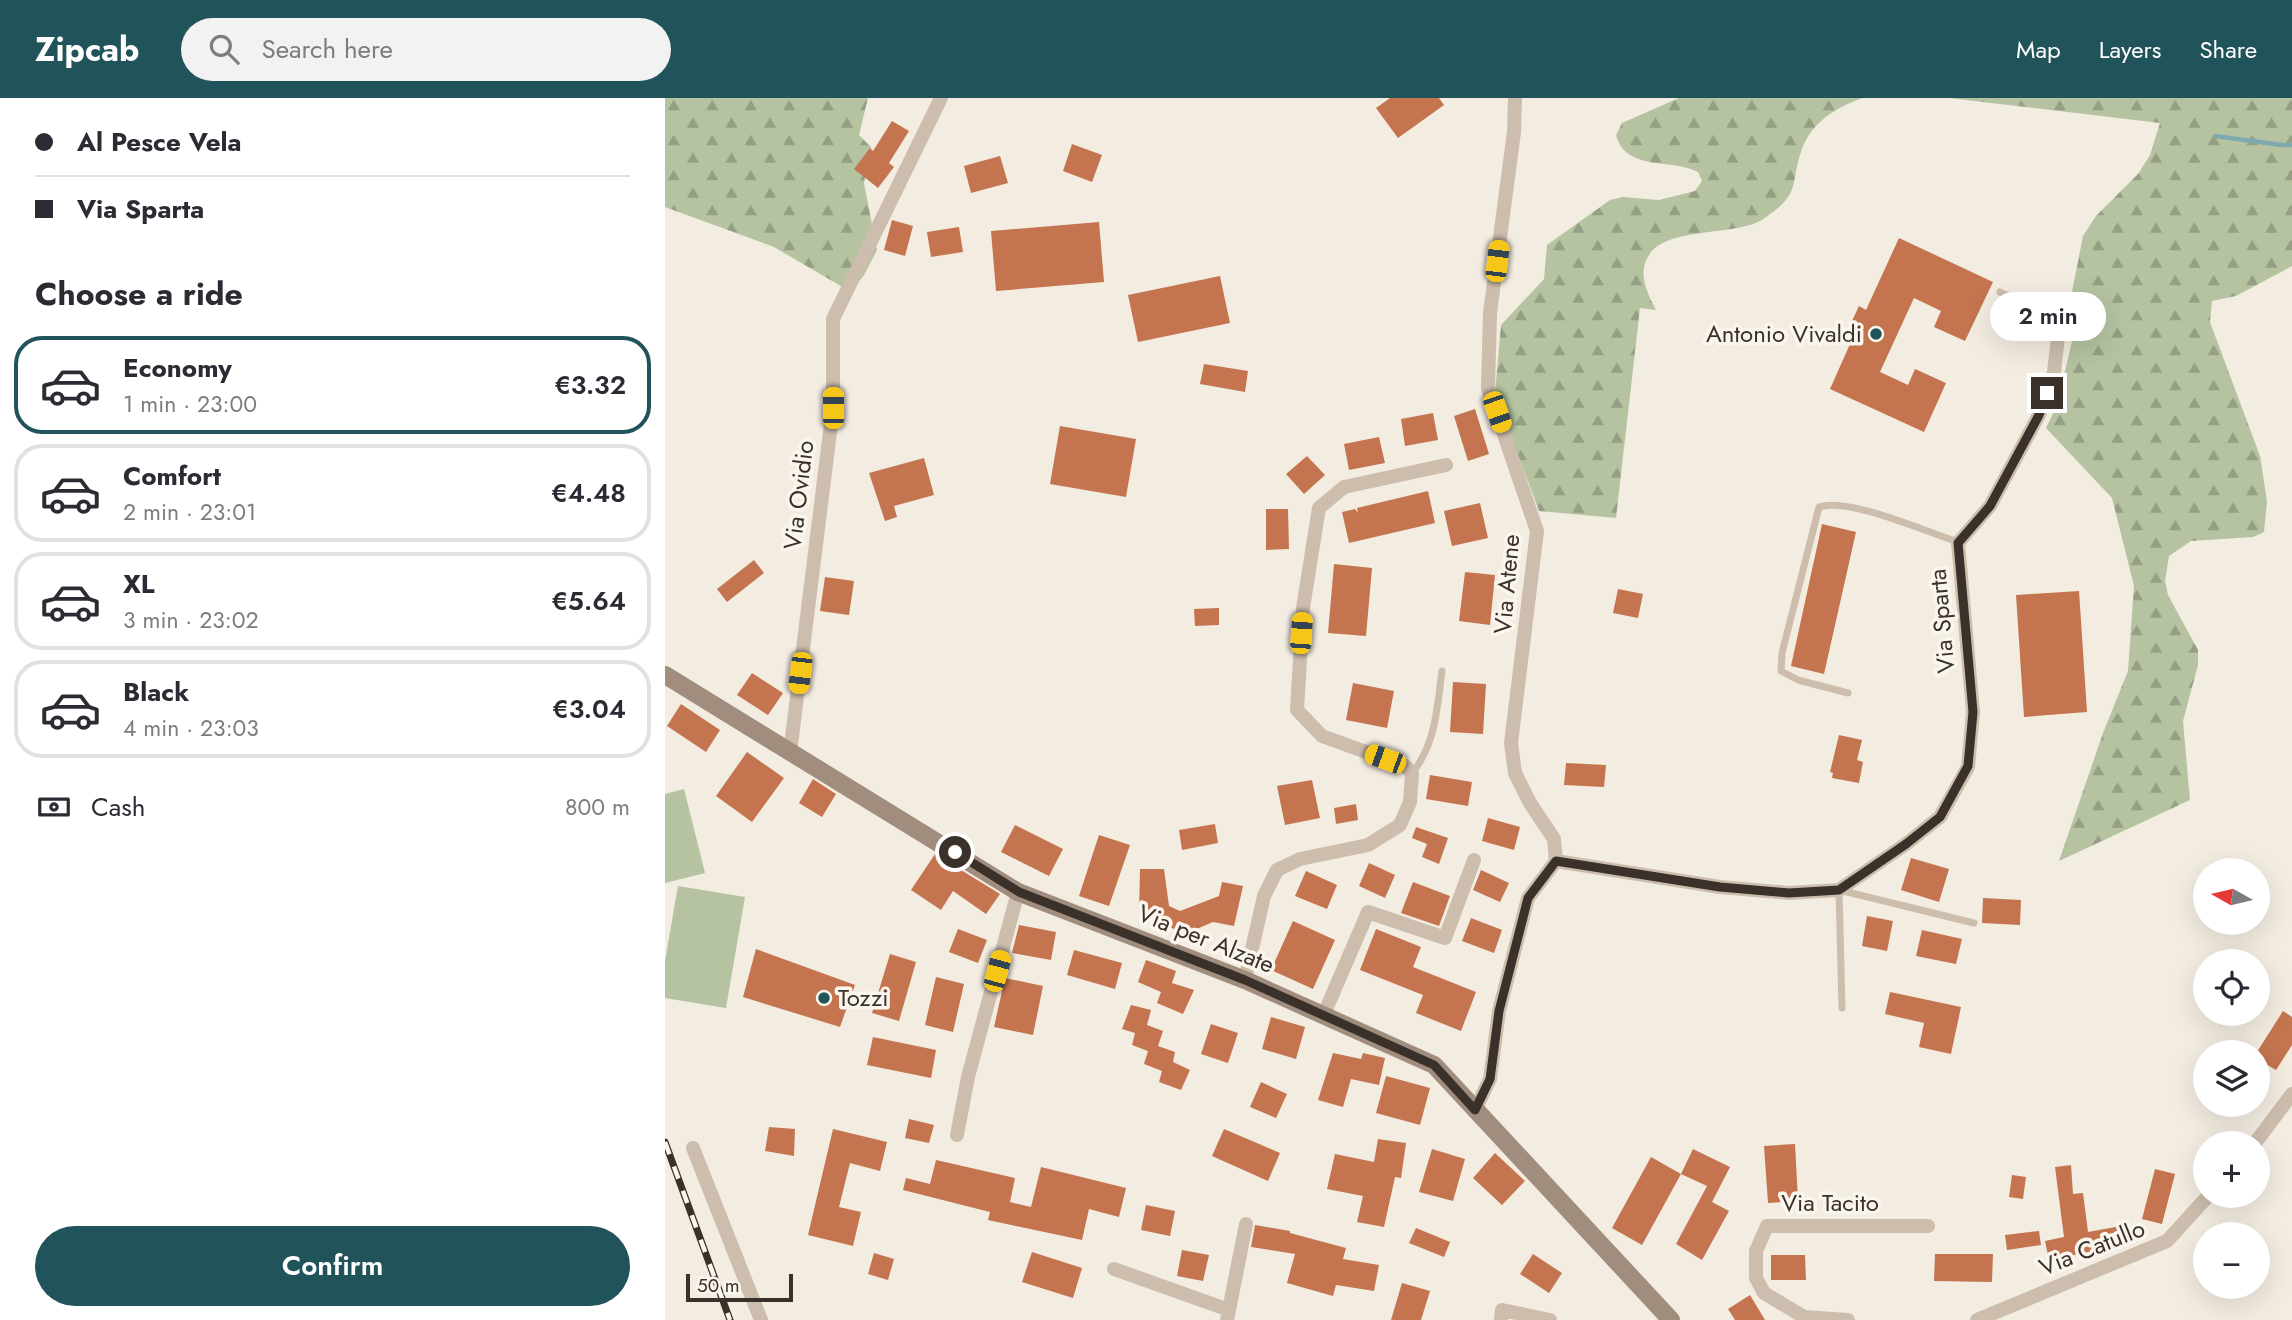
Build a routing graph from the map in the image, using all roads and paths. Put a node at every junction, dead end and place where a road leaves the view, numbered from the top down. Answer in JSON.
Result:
{"nodes":[{"id":1,"x":941,"y":98,"type":"edge"},
{"id":2,"x":1514,"y":98,"type":"edge"},
{"id":3,"x":2000,"y":292,"type":"dead end"},
{"id":4,"x":2056,"y":317,"type":"dead end"},
{"id":5,"x":2058,"y":337,"type":"junction"},
{"id":6,"x":1446,"y":465,"type":"dead end"},
{"id":7,"x":1958,"y":543,"type":"junction"},
{"id":8,"x":1442,"y":671,"type":"dead end"},
{"id":9,"x":665,"y":675,"type":"edge"},
{"id":10,"x":1848,"y":693,"type":"dead end"},
{"id":11,"x":790,"y":753,"type":"junction"},
{"id":12,"x":1412,"y":773,"type":"junction"},
{"id":13,"x":1474,"y":860,"type":"dead end"},
{"id":14,"x":1556,"y":861,"type":"junction"},
{"id":15,"x":1839,"y":890,"type":"junction"},
{"id":16,"x":1019,"y":892,"type":"junction"},
{"id":17,"x":1974,"y":923,"type":"dead end"},
{"id":18,"x":1245,"y":980,"type":"junction"},
{"id":19,"x":1842,"y":1009,"type":"dead end"},
{"id":20,"x":1324,"y":1014,"type":"junction"},
{"id":21,"x":2292,"y":1094,"type":"edge"},
{"id":22,"x":1475,"y":1110,"type":"junction"},
{"id":23,"x":2264,"y":1131,"type":"edge"},
{"id":24,"x":957,"y":1135,"type":"dead end"},
{"id":25,"x":693,"y":1148,"type":"dead end"},
{"id":26,"x":2197,"y":1208,"type":"edge"},
{"id":27,"x":1246,"y":1224,"type":"dead end"},
{"id":28,"x":1928,"y":1226,"type":"dead end"},
{"id":29,"x":1114,"y":1269,"type":"dead end"},
{"id":30,"x":1228,"y":1315,"type":"edge"},
{"id":31,"x":761,"y":1320,"type":"edge"},
{"id":32,"x":1501,"y":1320,"type":"edge"},
{"id":33,"x":1550,"y":1320,"type":"edge"},
{"id":34,"x":1671,"y":1320,"type":"edge"},
{"id":35,"x":1847,"y":1320,"type":"edge"},
{"id":36,"x":1977,"y":1320,"type":"edge"}],
"edges":[{"from":1,"to":11,"type":"street","name":"Via Ovidio"},
{"from":2,"to":14,"type":"street","name":"Via Atene"},
{"from":3,"to":5,"type":"lane"},
{"from":4,"to":5,"type":"street","name":"Via Sparta"},
{"from":5,"to":7,"type":"street","name":"Via Sparta"},
{"from":6,"to":12,"type":"street"},
{"from":7,"to":10,"type":"lane"},
{"from":7,"to":15,"type":"street","name":"Via Sparta"},
{"from":8,"to":12,"type":"lane"},
{"from":9,"to":11,"type":"street","name":"Via per Alzate"},
{"from":11,"to":16,"type":"street","name":"Via per Alzate"},
{"from":12,"to":18,"type":"street"},
{"from":13,"to":20,"type":"street"},
{"from":14,"to":15,"type":"street"},
{"from":14,"to":22,"type":"street"},
{"from":15,"to":17,"type":"lane"},
{"from":15,"to":19,"type":"lane"},
{"from":16,"to":18,"type":"street","name":"Via per Alzate"},
{"from":16,"to":24,"type":"street"},
{"from":18,"to":20,"type":"street","name":"Via per Alzate"},
{"from":20,"to":22,"type":"street","name":"Via per Alzate"},
{"from":21,"to":23,"type":"street"},
{"from":22,"to":34,"type":"street","name":"Via per Alzate"},
{"from":25,"to":31,"type":"street"},
{"from":26,"to":36,"type":"street","name":"Via Catullo"},
{"from":27,"to":30,"type":"street"},
{"from":28,"to":35,"type":"street","name":"Via Tacito"},
{"from":29,"to":30,"type":"street"},
{"from":32,"to":33,"type":"street"}]}
